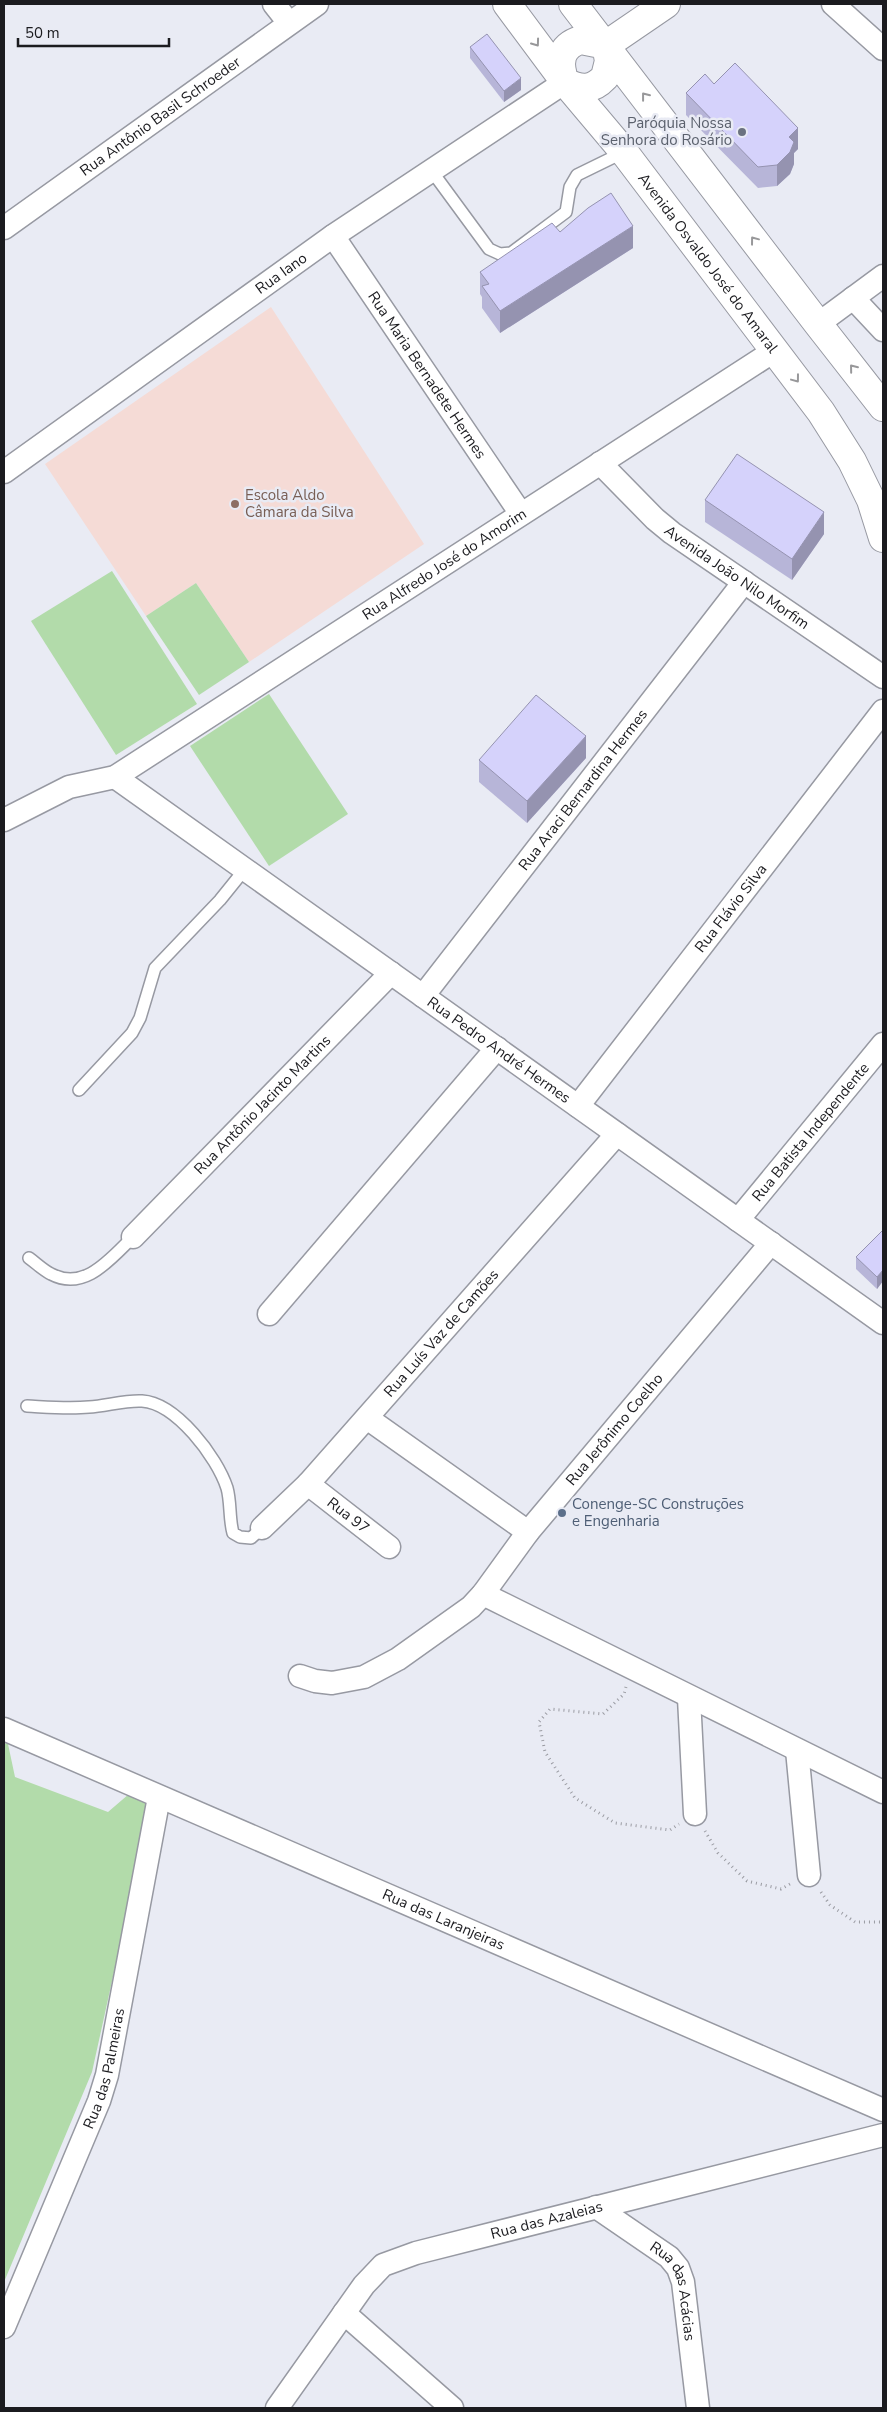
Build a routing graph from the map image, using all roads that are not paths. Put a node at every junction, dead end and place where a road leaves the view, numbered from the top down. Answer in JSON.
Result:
{"nodes":[{"id":1,"x":274,"y":4,"type":"edge"},
{"id":2,"x":317,"y":4,"type":"edge"},
{"id":3,"x":507,"y":4,"type":"edge"},
{"id":4,"x":573,"y":4,"type":"edge"},
{"id":5,"x":666,"y":4,"type":"edge"},
{"id":6,"x":833,"y":4,"type":"edge"},
{"id":7,"x":289,"y":23,"type":"junction"},
{"id":8,"x":606,"y":45,"type":"junction"},
{"id":9,"x":883,"y":49,"type":"edge"},
{"id":10,"x":565,"y":82,"type":"junction"},
{"id":11,"x":624,"y":152,"type":"junction"},
{"id":12,"x":431,"y":170,"type":"junction"},
{"id":13,"x":4,"y":228,"type":"edge"},
{"id":14,"x":333,"y":236,"type":"junction"},
{"id":15,"x":883,"y":276,"type":"edge"},
{"id":16,"x":853,"y":298,"type":"junction"},
{"id":17,"x":818,"y":324,"type":"junction"},
{"id":18,"x":883,"y":330,"type":"edge"},
{"id":19,"x":774,"y":351,"type":"junction"},
{"id":20,"x":883,"y":407,"type":"edge"},
{"id":21,"x":600,"y":463,"type":"junction"},
{"id":22,"x":4,"y":472,"type":"edge"},
{"id":23,"x":521,"y":514,"type":"junction"},
{"id":24,"x":883,"y":538,"type":"edge"},
{"id":25,"x":744,"y":582,"type":"junction"},
{"id":26,"x":883,"y":677,"type":"edge"},
{"id":27,"x":883,"y":711,"type":"edge"},
{"id":28,"x":115,"y":777,"type":"junction"},
{"id":29,"x":4,"y":820,"type":"edge"},
{"id":30,"x":245,"y":869,"type":"junction"},
{"id":31,"x":391,"y":973,"type":"junction"},
{"id":32,"x":422,"y":996,"type":"junction"},
{"id":33,"x":883,"y":1044,"type":"edge"},
{"id":34,"x":497,"y":1048,"type":"junction"},
{"id":35,"x":79,"y":1090,"type":"dead end"},
{"id":36,"x":578,"y":1106,"type":"junction"},
{"id":37,"x":617,"y":1134,"type":"junction"},
{"id":38,"x":738,"y":1220,"type":"junction"},
{"id":39,"x":133,"y":1237,"type":"joint"},
{"id":40,"x":771,"y":1243,"type":"junction"},
{"id":41,"x":29,"y":1258,"type":"dead end"},
{"id":42,"x":268,"y":1314,"type":"dead end"},
{"id":43,"x":883,"y":1322,"type":"edge"},
{"id":44,"x":27,"y":1406,"type":"dead end"},
{"id":45,"x":367,"y":1418,"type":"junction"},
{"id":46,"x":308,"y":1484,"type":"junction"},
{"id":47,"x":262,"y":1528,"type":"joint"},
{"id":48,"x":528,"y":1532,"type":"junction"},
{"id":49,"x":389,"y":1547,"type":"dead end"},
{"id":50,"x":483,"y":1594,"type":"junction"},
{"id":51,"x":300,"y":1676,"type":"dead end"},
{"id":52,"x":690,"y":1698,"type":"junction"},
{"id":53,"x":4,"y":1729,"type":"edge"},
{"id":54,"x":797,"y":1750,"type":"junction"},
{"id":55,"x":883,"y":1792,"type":"edge"},
{"id":56,"x":159,"y":1797,"type":"junction"},
{"id":57,"x":694,"y":1814,"type":"dead end"},
{"id":58,"x":809,"y":1875,"type":"dead end"},
{"id":59,"x":883,"y":2110,"type":"edge"},
{"id":60,"x":883,"y":2135,"type":"edge"},
{"id":61,"x":596,"y":2207,"type":"junction"},
{"id":62,"x":344,"y":2313,"type":"junction"},
{"id":63,"x":4,"y":2327,"type":"edge"},
{"id":64,"x":277,"y":2408,"type":"edge"},
{"id":65,"x":452,"y":2408,"type":"edge"},
{"id":66,"x":698,"y":2408,"type":"edge"}],
"edges":[{"from":1,"to":7,"type":"street"},
{"from":2,"to":7,"type":"street","name":"Rua Antônio Basil Schroeder"},
{"from":3,"to":10,"type":"main road","name":"Avenida Osvaldo José do Amaral","one_way":true},
{"from":4,"to":8,"type":"main road"},
{"from":5,"to":8,"type":"main road"},
{"from":6,"to":9,"type":"street"},
{"from":7,"to":13,"type":"street","name":"Rua Antônio Basil Schroeder"},
{"from":8,"to":10,"type":"main road"},
{"from":8,"to":10,"type":"main road"},
{"from":17,"to":8,"type":"main road","one_way":true},
{"from":10,"to":11,"type":"main road","name":"Avenida Osvaldo José do Amaral"},
{"from":10,"to":12,"type":"street","name":"Rua Iano"},
{"from":11,"to":12,"type":"lane"},
{"from":11,"to":19,"type":"main road","name":"Avenida Osvaldo José do Amaral"},
{"from":12,"to":14,"type":"street","name":"Rua Iano"},
{"from":14,"to":22,"type":"street","name":"Rua Iano"},
{"from":14,"to":23,"type":"street","name":"Rua Maria Bernadete Hermes"},
{"from":15,"to":16,"type":"street"},
{"from":16,"to":17,"type":"street"},
{"from":16,"to":18,"type":"street"},
{"from":20,"to":17,"type":"main road","one_way":true},
{"from":19,"to":21,"type":"street","name":"Rua Alfredo José do Amorim"},
{"from":19,"to":24,"type":"main road","name":"Avenida Osvaldo José do Amaral","one_way":true},
{"from":21,"to":23,"type":"street","name":"Rua Alfredo José do Amorim"},
{"from":21,"to":25,"type":"street","name":"Avenida João Nilo Morfim"},
{"from":23,"to":28,"type":"street","name":"Rua Alfredo José do Amorim"},
{"from":25,"to":26,"type":"street","name":"Avenida João Nilo Morfim"},
{"from":25,"to":32,"type":"street","name":"Rua Araci Bernardina Hermes"},
{"from":27,"to":36,"type":"street","name":"Rua Flávio Silva"},
{"from":28,"to":29,"type":"street"},
{"from":28,"to":30,"type":"street","name":"Rua Pedro André Hermes"},
{"from":30,"to":31,"type":"street","name":"Rua Pedro André Hermes"},
{"from":30,"to":35,"type":"lane"},
{"from":31,"to":32,"type":"street","name":"Rua Pedro André Hermes"},
{"from":31,"to":39,"type":"street","name":"Rua Antônio Jacinto Martins"},
{"from":32,"to":34,"type":"street","name":"Rua Pedro André Hermes"},
{"from":33,"to":38,"type":"street","name":"Rua Batista Independente"},
{"from":34,"to":36,"type":"street","name":"Rua Pedro André Hermes"},
{"from":34,"to":42,"type":"street"},
{"from":36,"to":37,"type":"street","name":"Rua Pedro André Hermes"},
{"from":37,"to":38,"type":"street","name":"Rua Pedro André Hermes"},
{"from":37,"to":45,"type":"street","name":"Rua Luís Vaz de Camões"},
{"from":38,"to":40,"type":"street","name":"Rua Pedro André Hermes"},
{"from":39,"to":41,"type":"lane"},
{"from":40,"to":43,"type":"street","name":"Rua Pedro André Hermes"},
{"from":40,"to":48,"type":"street","name":"Rua Jerônimo Coelho"},
{"from":44,"to":47,"type":"lane"},
{"from":45,"to":46,"type":"street","name":"Rua Luís Vaz de Camões"},
{"from":45,"to":48,"type":"street"},
{"from":46,"to":47,"type":"street","name":"Rua Luís Vaz de Camões"},
{"from":46,"to":49,"type":"street","name":"Rua 97"},
{"from":48,"to":50,"type":"street","name":"Rua Jerônimo Coelho"},
{"from":50,"to":51,"type":"street","name":"Rua Jerônimo Coelho"},
{"from":50,"to":52,"type":"street"},
{"from":52,"to":54,"type":"street"},
{"from":52,"to":57,"type":"street"},
{"from":53,"to":56,"type":"street","name":"Rua das Laranjeiras"},
{"from":54,"to":55,"type":"street"},
{"from":54,"to":58,"type":"street"},
{"from":56,"to":59,"type":"street","name":"Rua das Laranjeiras"},
{"from":56,"to":63,"type":"street","name":"Rua das Palmeiras"},
{"from":60,"to":61,"type":"street","name":"Rua das Azaleias"},
{"from":61,"to":62,"type":"street","name":"Rua das Azaleias"},
{"from":61,"to":66,"type":"street","name":"Rua das Acácias"},
{"from":62,"to":64,"type":"street","name":"Rua das Azaleias"},
{"from":62,"to":65,"type":"street"}]}
